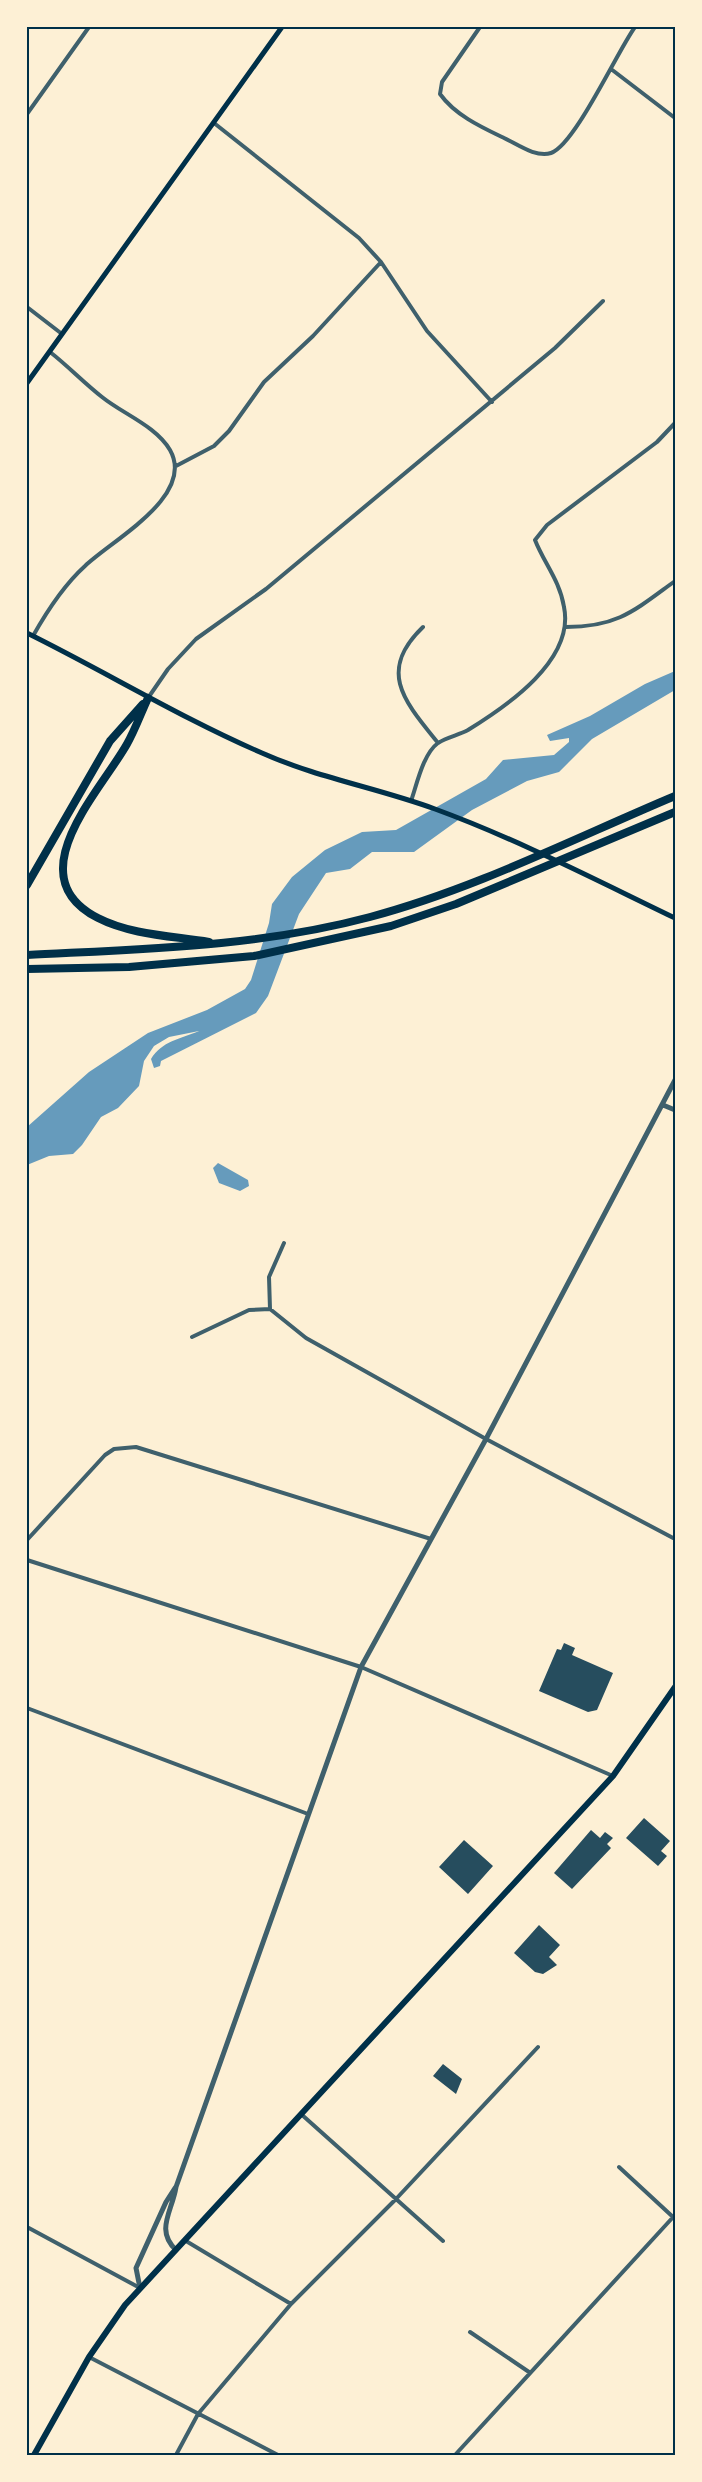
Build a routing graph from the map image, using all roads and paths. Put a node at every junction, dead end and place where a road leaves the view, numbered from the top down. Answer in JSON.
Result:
{"nodes":[{"id":1,"x":89,"y":27,"type":"edge"},
{"id":2,"x":282,"y":27,"type":"edge"},
{"id":3,"x":480,"y":27,"type":"edge"},
{"id":4,"x":635,"y":27,"type":"edge"},
{"id":5,"x":611,"y":69,"type":"junction"},
{"id":6,"x":27,"y":114,"type":"edge"},
{"id":7,"x":675,"y":118,"type":"edge"},
{"id":8,"x":214,"y":123,"type":"junction"},
{"id":9,"x":381,"y":262,"type":"junction"},
{"id":10,"x":603,"y":301,"type":"dead end"},
{"id":11,"x":27,"y":307,"type":"edge"},
{"id":12,"x":63,"y":334,"type":"junction"},
{"id":13,"x":50,"y":352,"type":"junction"},
{"id":14,"x":27,"y":383,"type":"edge"},
{"id":15,"x":492,"y":402,"type":"junction"},
{"id":16,"x":675,"y":423,"type":"edge"},
{"id":17,"x":176,"y":466,"type":"junction"},
{"id":18,"x":675,"y":581,"type":"edge"},
{"id":19,"x":423,"y":627,"type":"dead end"},
{"id":20,"x":566,"y":627,"type":"junction"},
{"id":21,"x":30,"y":634,"type":"edge"},
{"id":22,"x":148,"y":698,"type":"junction"},
{"id":23,"x":438,"y":743,"type":"junction"},
{"id":24,"x":675,"y":796,"type":"edge"},
{"id":25,"x":411,"y":801,"type":"junction"},
{"id":26,"x":675,"y":812,"type":"edge"},
{"id":27,"x":27,"y":885,"type":"edge"},
{"id":28,"x":675,"y":918,"type":"edge"},
{"id":29,"x":226,"y":945,"type":"junction"},
{"id":30,"x":27,"y":955,"type":"edge"},
{"id":31,"x":27,"y":969,"type":"edge"},
{"id":32,"x":675,"y":1080,"type":"edge"},
{"id":33,"x":663,"y":1105,"type":"junction"},
{"id":34,"x":675,"y":1110,"type":"edge"},
{"id":35,"x":284,"y":1243,"type":"dead end"},
{"id":36,"x":270,"y":1309,"type":"junction"},
{"id":37,"x":192,"y":1337,"type":"dead end"},
{"id":38,"x":486,"y":1439,"type":"junction"},
{"id":39,"x":431,"y":1539,"type":"junction"},
{"id":40,"x":675,"y":1539,"type":"edge"},
{"id":41,"x":27,"y":1540,"type":"edge"},
{"id":42,"x":27,"y":1560,"type":"edge"},
{"id":43,"x":362,"y":1667,"type":"junction"},
{"id":44,"x":675,"y":1687,"type":"edge"},
{"id":45,"x":27,"y":1708,"type":"edge"},
{"id":46,"x":613,"y":1776,"type":"junction"},
{"id":47,"x":308,"y":1814,"type":"junction"},
{"id":48,"x":538,"y":2047,"type":"dead end"},
{"id":49,"x":300,"y":2113,"type":"junction"},
{"id":50,"x":619,"y":2167,"type":"dead end"},
{"id":51,"x":176,"y":2187,"type":"junction"},
{"id":52,"x":396,"y":2199,"type":"junction"},
{"id":53,"x":674,"y":2216,"type":"edge"},
{"id":54,"x":27,"y":2227,"type":"edge"},
{"id":55,"x":186,"y":2241,"type":"junction"},
{"id":56,"x":443,"y":2241,"type":"dead end"},
{"id":57,"x":176,"y":2250,"type":"junction"},
{"id":58,"x":140,"y":2288,"type":"junction"},
{"id":59,"x":291,"y":2304,"type":"junction"},
{"id":60,"x":470,"y":2332,"type":"dead end"},
{"id":61,"x":89,"y":2357,"type":"junction"},
{"id":62,"x":529,"y":2372,"type":"junction"},
{"id":63,"x":198,"y":2414,"type":"junction"},
{"id":64,"x":34,"y":2455,"type":"edge"},
{"id":65,"x":176,"y":2455,"type":"edge"},
{"id":66,"x":278,"y":2455,"type":"edge"},
{"id":67,"x":455,"y":2455,"type":"edge"}],
"edges":[{"from":1,"to":6,"type":"street"},
{"from":2,"to":8,"type":"main road"},
{"from":3,"to":5,"type":"street"},
{"from":4,"to":5,"type":"street"},
{"from":5,"to":7,"type":"street"},
{"from":8,"to":9,"type":"street"},
{"from":8,"to":12,"type":"main road"},
{"from":9,"to":15,"type":"street"},
{"from":9,"to":17,"type":"street"},
{"from":10,"to":15,"type":"street"},
{"from":11,"to":12,"type":"street"},
{"from":12,"to":13,"type":"main road"},
{"from":13,"to":14,"type":"main road"},
{"from":13,"to":17,"type":"street"},
{"from":15,"to":22,"type":"street"},
{"from":16,"to":20,"type":"street"},
{"from":17,"to":21,"type":"street"},
{"from":18,"to":20,"type":"street"},
{"from":19,"to":23,"type":"street"},
{"from":20,"to":23,"type":"street"},
{"from":21,"to":22,"type":"main road"},
{"from":22,"to":25,"type":"main road"},
{"from":22,"to":27,"type":"highway"},
{"from":22,"to":29,"type":"highway"},
{"from":23,"to":25,"type":"street"},
{"from":24,"to":29,"type":"highway"},
{"from":25,"to":28,"type":"main road"},
{"from":26,"to":31,"type":"highway"},
{"from":29,"to":30,"type":"highway"},
{"from":32,"to":33,"type":"street"},
{"from":33,"to":34,"type":"street"},
{"from":33,"to":38,"type":"street"},
{"from":35,"to":36,"type":"street"},
{"from":36,"to":37,"type":"street"},
{"from":36,"to":38,"type":"street"},
{"from":38,"to":39,"type":"street"},
{"from":38,"to":40,"type":"street"},
{"from":39,"to":41,"type":"street"},
{"from":39,"to":43,"type":"street"},
{"from":42,"to":43,"type":"street"},
{"from":43,"to":46,"type":"street"},
{"from":43,"to":47,"type":"street"},
{"from":44,"to":46,"type":"main road"},
{"from":45,"to":47,"type":"street"},
{"from":46,"to":49,"type":"main road"},
{"from":47,"to":51,"type":"street"},
{"from":48,"to":52,"type":"street"},
{"from":49,"to":52,"type":"street"},
{"from":49,"to":55,"type":"main road"},
{"from":50,"to":53,"type":"street"},
{"from":51,"to":57,"type":"street"},
{"from":51,"to":58,"type":"street"},
{"from":52,"to":56,"type":"street"},
{"from":52,"to":59,"type":"street"},
{"from":53,"to":62,"type":"street"},
{"from":54,"to":58,"type":"street"},
{"from":55,"to":57,"type":"main road"},
{"from":55,"to":59,"type":"street"},
{"from":57,"to":58,"type":"main road"},
{"from":58,"to":61,"type":"main road"},
{"from":59,"to":63,"type":"street"},
{"from":60,"to":62,"type":"street"},
{"from":61,"to":63,"type":"street"},
{"from":61,"to":64,"type":"main road"},
{"from":62,"to":67,"type":"street"},
{"from":63,"to":65,"type":"street"},
{"from":63,"to":66,"type":"street"}]}
